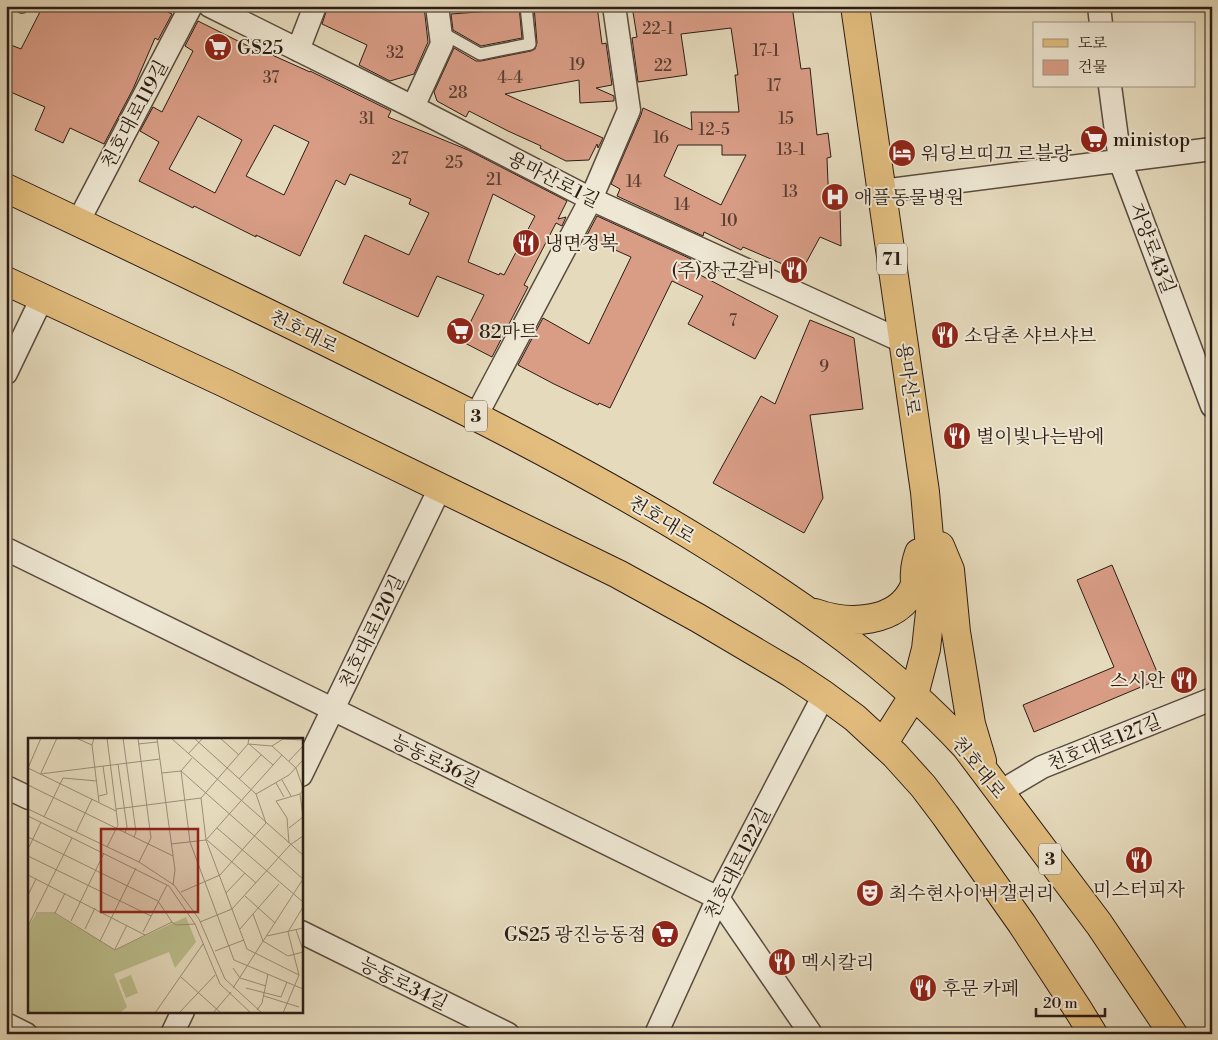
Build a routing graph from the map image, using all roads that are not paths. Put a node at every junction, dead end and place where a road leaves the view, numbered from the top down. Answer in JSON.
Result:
{"nodes":[{"id":1,"x":191,"y":6,"type":"edge"},
{"id":2,"x":210,"y":6,"type":"edge"},
{"id":3,"x":315,"y":6,"type":"edge"},
{"id":4,"x":437,"y":6,"type":"edge"},
{"id":5,"x":526,"y":6,"type":"edge"},
{"id":6,"x":614,"y":6,"type":"edge"},
{"id":7,"x":855,"y":6,"type":"edge"},
{"id":8,"x":1099,"y":6,"type":"edge"},
{"id":9,"x":1101,"y":22,"type":"edge"},
{"id":10,"x":440,"y":32,"type":"junction"},
{"id":11,"x":298,"y":50,"type":"junction"},
{"id":12,"x":1110,"y":88,"type":"edge"},
{"id":13,"x":412,"y":107,"type":"junction"},
{"id":14,"x":1212,"y":148,"type":"edge"},
{"id":15,"x":1120,"y":161,"type":"junction"},
{"id":16,"x":6,"y":188,"type":"edge"},
{"id":17,"x":882,"y":191,"type":"junction"},
{"id":18,"x":590,"y":198,"type":"junction"},
{"id":19,"x":78,"y":222,"type":"junction"},
{"id":20,"x":6,"y":281,"type":"edge"},
{"id":21,"x":42,"y":298,"type":"junction"},
{"id":22,"x":904,"y":342,"type":"junction"},
{"id":23,"x":6,"y":373,"type":"edge"},
{"id":24,"x":1212,"y":406,"type":"edge"},
{"id":25,"x":476,"y":416,"type":"junction"},
{"id":26,"x":440,"y":488,"type":"junction"},
{"id":27,"x":927,"y":512,"type":"junction"},
{"id":28,"x":6,"y":550,"type":"edge"},
{"id":29,"x":806,"y":610,"type":"junction"},
{"id":30,"x":824,"y":695,"type":"junction"},
{"id":31,"x":914,"y":695,"type":"junction"},
{"id":32,"x":1212,"y":699,"type":"edge"},
{"id":33,"x":334,"y":710,"type":"junction"},
{"id":34,"x":883,"y":744,"type":"junction"},
{"id":35,"x":302,"y":773,"type":"edge"},
{"id":36,"x":993,"y":783,"type":"junction"},
{"id":37,"x":6,"y":787,"type":"edge"},
{"id":38,"x":28,"y":798,"type":"edge"},
{"id":39,"x":718,"y":898,"type":"junction"},
{"id":40,"x":302,"y":932,"type":"edge"},
{"id":41,"x":183,"y":1012,"type":"edge"},
{"id":42,"x":6,"y":1024,"type":"edge"},
{"id":43,"x":26,"y":1034,"type":"edge"},
{"id":44,"x":172,"y":1034,"type":"edge"},
{"id":45,"x":508,"y":1034,"type":"edge"},
{"id":46,"x":656,"y":1034,"type":"edge"},
{"id":47,"x":811,"y":1034,"type":"edge"},
{"id":48,"x":1093,"y":1034,"type":"edge"},
{"id":49,"x":1173,"y":1034,"type":"edge"}],
"edges":[{"from":1,"to":19,"type":"street","name":"천호대로119길"},
{"from":2,"to":11,"type":"street","name":"용마산로1길"},
{"from":3,"to":11,"type":"street"},
{"from":4,"to":10,"type":"street"},
{"from":5,"to":10,"type":"lane"},
{"from":6,"to":18,"type":"street"},
{"from":7,"to":17,"type":"main road","name":"용마산로","number":"71"},
{"from":8,"to":9,"type":"street"},
{"from":10,"to":13,"type":"street"},
{"from":11,"to":13,"type":"street","name":"용마산로1길"},
{"from":12,"to":15,"type":"street","name":"자양로43길"},
{"from":13,"to":18,"type":"street","name":"용마산로1길"},
{"from":14,"to":15,"type":"street"},
{"from":15,"to":17,"type":"street"},
{"from":15,"to":24,"type":"street","name":"자양로43길"},
{"from":16,"to":19,"type":"main road","name":"천호대로","number":"3"},
{"from":17,"to":22,"type":"main road","name":"용마산로","number":"71"},
{"from":18,"to":22,"type":"street","name":"용마산로1길"},
{"from":18,"to":25,"type":"street"},
{"from":19,"to":25,"type":"main road","name":"천호대로","number":"3"},
{"from":20,"to":21,"type":"main road"},
{"from":21,"to":23,"type":"street"},
{"from":21,"to":26,"type":"main road"},
{"from":22,"to":27,"type":"main road","name":"용마산로","number":"71"},
{"from":25,"to":29,"type":"main road","name":"천호대로","number":"3"},
{"from":26,"to":30,"type":"main road"},
{"from":26,"to":33,"type":"street","name":"천호대로120길"},
{"from":27,"to":29,"type":"main road"},
{"from":27,"to":31,"type":"main road","name":"용마산로","number":"71"},
{"from":27,"to":36,"type":"main road"},
{"from":28,"to":33,"type":"street","name":"능동로36길"},
{"from":29,"to":31,"type":"main road","name":"천호대로","number":"3"},
{"from":30,"to":34,"type":"main road"},
{"from":30,"to":39,"type":"street","name":"천호대로122길"},
{"from":31,"to":34,"type":"main road","name":"용마산로","number":"71"},
{"from":31,"to":36,"type":"main road","name":"천호대로","number":"3"},
{"from":32,"to":36,"type":"street","name":"천호대로127길"},
{"from":33,"to":35,"type":"street","name":"천호대로120길"},
{"from":33,"to":39,"type":"street","name":"능동로36길"},
{"from":34,"to":48,"type":"main road"},
{"from":36,"to":49,"type":"main road","name":"천호대로","number":"3"},
{"from":37,"to":38,"type":"street"},
{"from":39,"to":46,"type":"street","name":"천호대로122길"},
{"from":39,"to":47,"type":"street","name":"능동로36길"},
{"from":40,"to":45,"type":"street","name":"능동로34길"},
{"from":41,"to":44,"type":"street"},
{"from":42,"to":43,"type":"street"}]}
